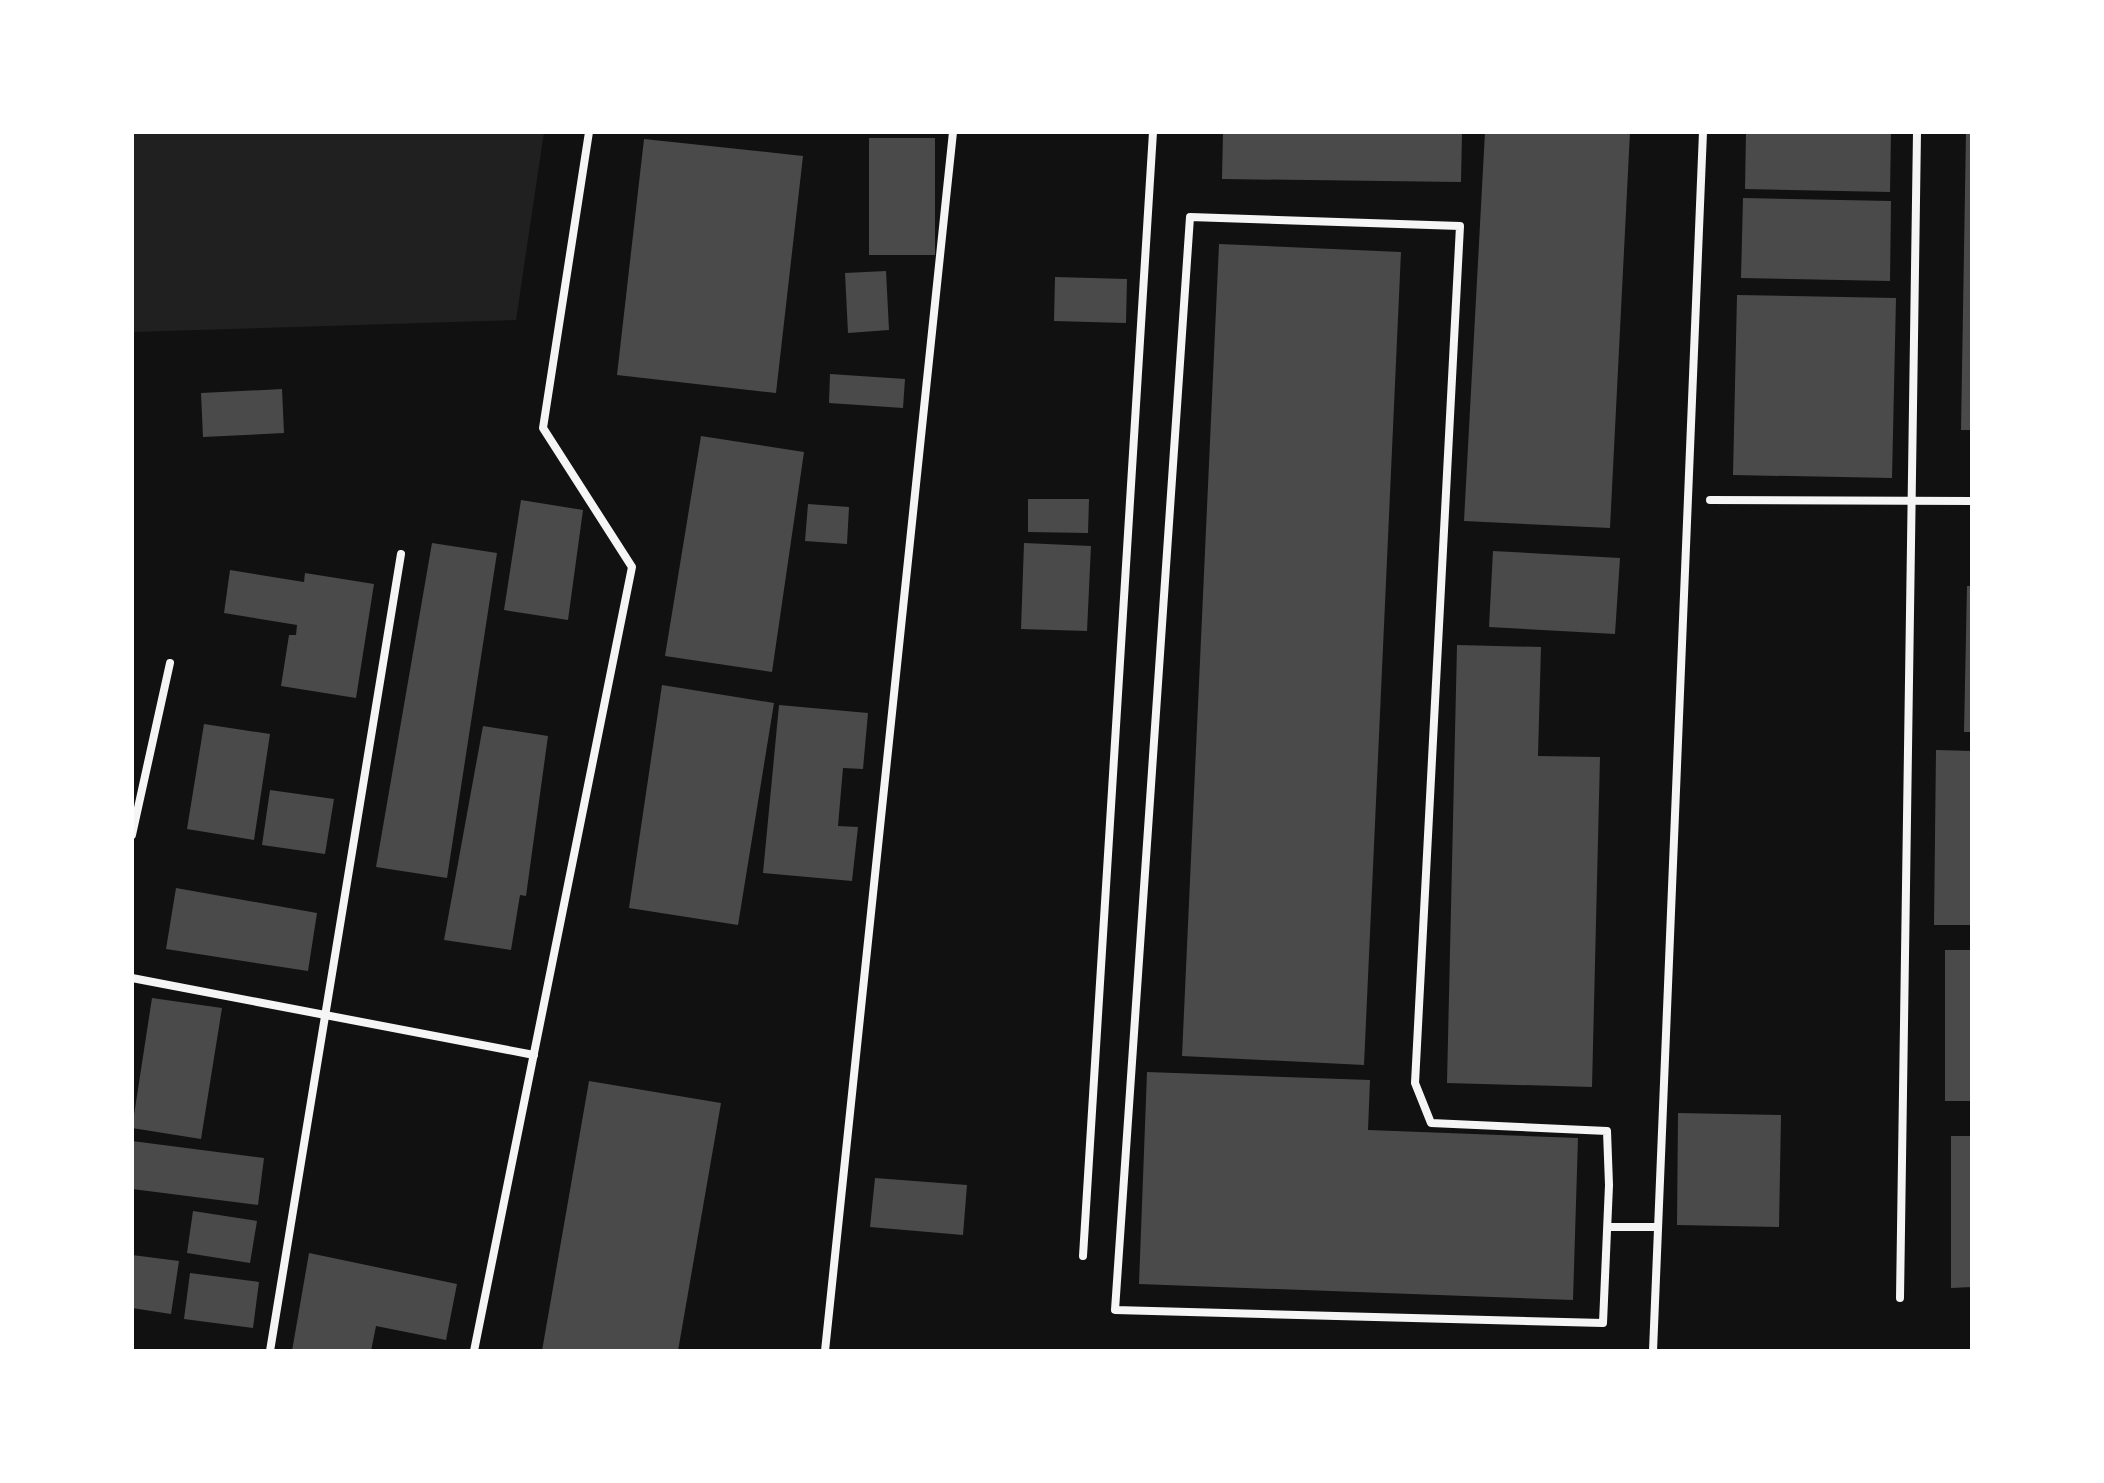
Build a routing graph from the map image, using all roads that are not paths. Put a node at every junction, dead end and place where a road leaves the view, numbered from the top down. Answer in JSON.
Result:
{"nodes":[{"id":1,"x":589,"y":132,"type":"edge"},
{"id":2,"x":953,"y":132,"type":"edge"},
{"id":3,"x":1153,"y":132,"type":"edge"},
{"id":4,"x":1703,"y":132,"type":"edge"},
{"id":5,"x":1917,"y":132,"type":"edge"},
{"id":6,"x":1710,"y":500,"type":"dead end"},
{"id":7,"x":1912,"y":501,"type":"junction"},
{"id":8,"x":1972,"y":501,"type":"edge"},
{"id":9,"x":401,"y":554,"type":"dead end"},
{"id":10,"x":170,"y":663,"type":"dead end"},
{"id":11,"x":132,"y":835,"type":"edge"},
{"id":12,"x":132,"y":978,"type":"edge"},
{"id":13,"x":323,"y":1015,"type":"junction"},
{"id":14,"x":534,"y":1055,"type":"junction"},
{"id":15,"x":1608,"y":1227,"type":"junction"},
{"id":16,"x":1658,"y":1227,"type":"junction"},
{"id":17,"x":1083,"y":1256,"type":"dead end"},
{"id":18,"x":1900,"y":1298,"type":"dead end"},
{"id":19,"x":270,"y":1351,"type":"edge"},
{"id":20,"x":474,"y":1351,"type":"edge"},
{"id":21,"x":825,"y":1351,"type":"edge"},
{"id":22,"x":1653,"y":1351,"type":"edge"}],
"edges":[{"from":1,"to":14,"type":"street"},
{"from":2,"to":21,"type":"street"},
{"from":3,"to":17,"type":"street"},
{"from":4,"to":16,"type":"street"},
{"from":5,"to":7,"type":"street"},
{"from":6,"to":7,"type":"street"},
{"from":7,"to":8,"type":"street"},
{"from":7,"to":18,"type":"street"},
{"from":9,"to":13,"type":"street"},
{"from":10,"to":11,"type":"street"},
{"from":12,"to":13,"type":"street"},
{"from":13,"to":14,"type":"street"},
{"from":13,"to":19,"type":"street"},
{"from":14,"to":20,"type":"street"},
{"from":15,"to":15,"type":"street"},
{"from":15,"to":16,"type":"street"},
{"from":16,"to":22,"type":"street"}]}
